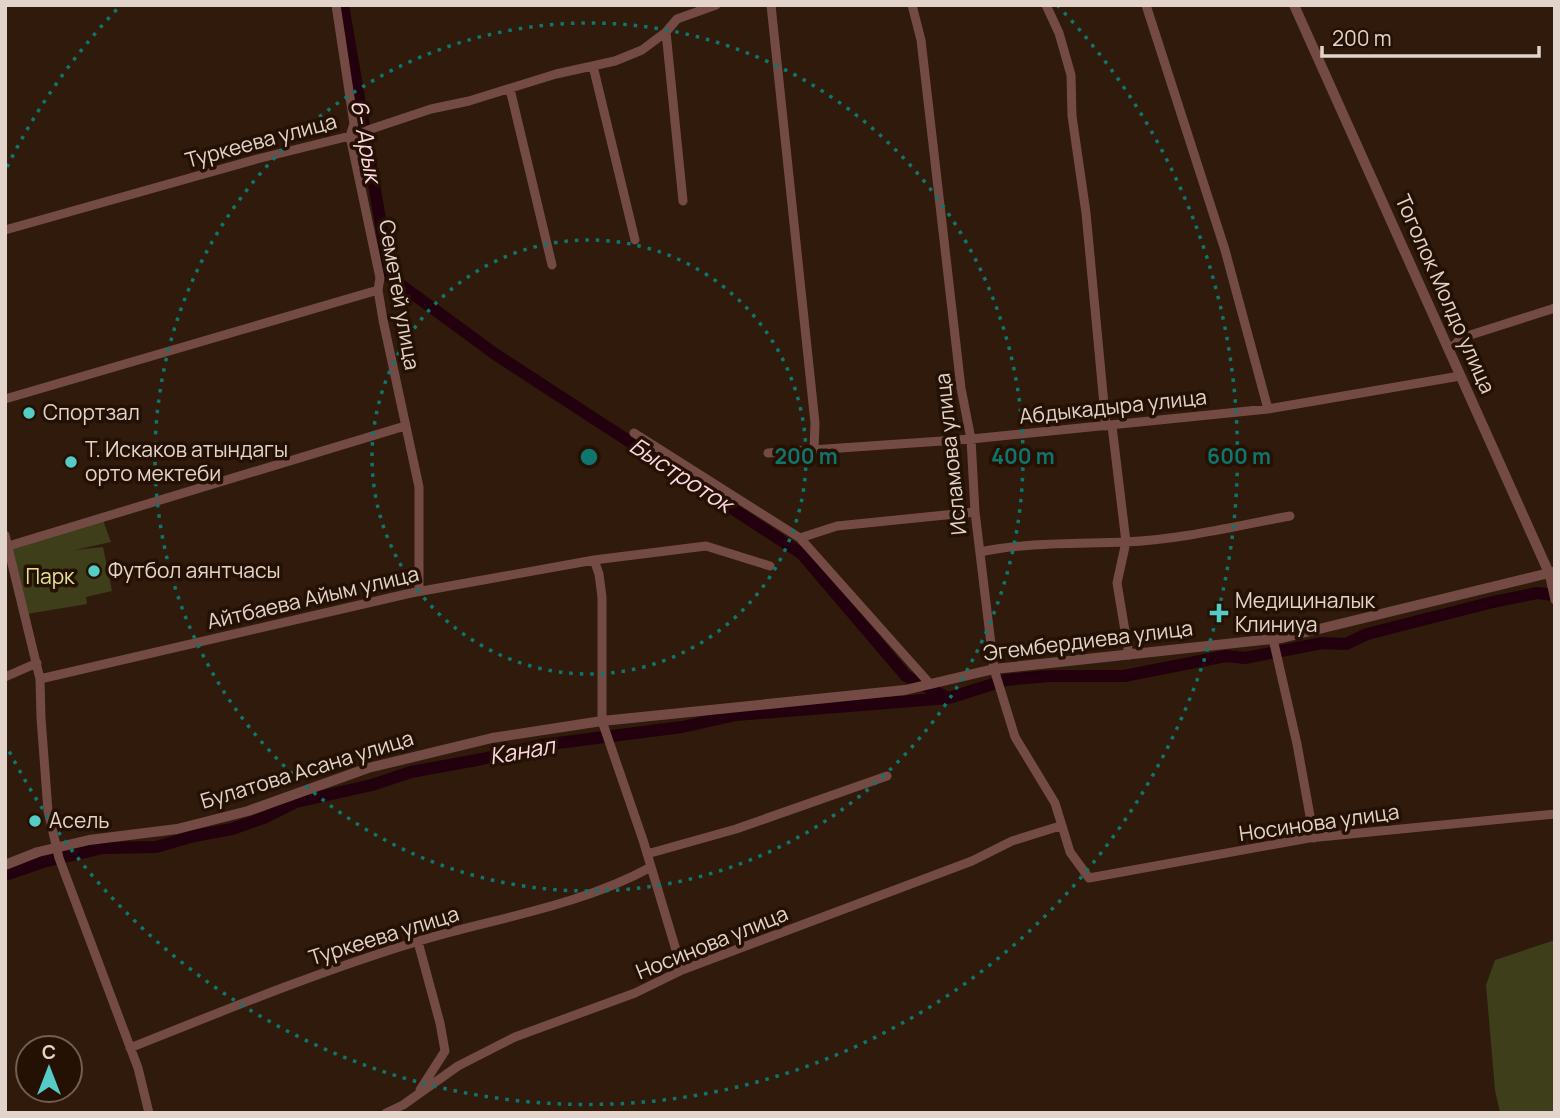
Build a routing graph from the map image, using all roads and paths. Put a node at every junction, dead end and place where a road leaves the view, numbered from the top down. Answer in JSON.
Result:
{"nodes":[{"id":1,"x":336,"y":5,"type":"edge"},
{"id":2,"x":716,"y":5,"type":"edge"},
{"id":3,"x":771,"y":5,"type":"edge"},
{"id":4,"x":912,"y":5,"type":"edge"},
{"id":5,"x":1046,"y":5,"type":"edge"},
{"id":6,"x":1146,"y":5,"type":"edge"},
{"id":7,"x":1294,"y":5,"type":"edge"},
{"id":8,"x":666,"y":32,"type":"junction"},
{"id":9,"x":593,"y":66,"type":"junction"},
{"id":10,"x":509,"y":89,"type":"junction"},
{"id":11,"x":350,"y":136,"type":"junction"},
{"id":12,"x":683,"y":201,"type":"dead end"},
{"id":13,"x":5,"y":230,"type":"edge"},
{"id":14,"x":635,"y":240,"type":"dead end"},
{"id":15,"x":552,"y":265,"type":"dead end"},
{"id":16,"x":379,"y":290,"type":"junction"},
{"id":17,"x":1555,"y":308,"type":"edge"},
{"id":18,"x":1449,"y":351,"type":"junction"},
{"id":19,"x":1460,"y":376,"type":"junction"},
{"id":20,"x":5,"y":399,"type":"edge"},
{"id":21,"x":1268,"y":409,"type":"junction"},
{"id":22,"x":405,"y":426,"type":"junction"},
{"id":23,"x":1109,"y":426,"type":"junction"},
{"id":24,"x":634,"y":433,"type":"dead end"},
{"id":25,"x":971,"y":439,"type":"junction"},
{"id":26,"x":814,"y":450,"type":"junction"},
{"id":27,"x":768,"y":453,"type":"dead end"},
{"id":28,"x":975,"y":512,"type":"junction"},
{"id":29,"x":1290,"y":516,"type":"dead end"},
{"id":30,"x":5,"y":535,"type":"edge"},
{"id":31,"x":800,"y":538,"type":"junction"},
{"id":32,"x":1126,"y":542,"type":"junction"},
{"id":33,"x":7,"y":547,"type":"edge"},
{"id":34,"x":980,"y":552,"type":"junction"},
{"id":35,"x":594,"y":559,"type":"junction"},
{"id":36,"x":770,"y":566,"type":"dead end"},
{"id":37,"x":1552,"y":572,"type":"edge"},
{"id":38,"x":419,"y":592,"type":"junction"},
{"id":39,"x":1555,"y":600,"type":"edge"},
{"id":40,"x":1273,"y":639,"type":"junction"},
{"id":41,"x":1129,"y":655,"type":"junction"},
{"id":42,"x":37,"y":663,"type":"junction"},
{"id":43,"x":994,"y":669,"type":"junction"},
{"id":44,"x":5,"y":677,"type":"edge"},
{"id":45,"x":40,"y":679,"type":"junction"},
{"id":46,"x":930,"y":684,"type":"junction"},
{"id":47,"x":746,"y":705,"type":"joint"},
{"id":48,"x":602,"y":721,"type":"junction"},
{"id":49,"x":887,"y":776,"type":"dead end"},
{"id":50,"x":1555,"y":814,"type":"edge"},
{"id":51,"x":1060,"y":825,"type":"junction"},
{"id":52,"x":1314,"y":838,"type":"junction"},
{"id":53,"x":57,"y":848,"type":"junction"},
{"id":54,"x":647,"y":854,"type":"junction"},
{"id":55,"x":5,"y":865,"type":"edge"},
{"id":56,"x":651,"y":867,"type":"junction"},
{"id":57,"x":1089,"y":878,"type":"joint"},
{"id":58,"x":418,"y":942,"type":"junction"},
{"id":59,"x":682,"y":970,"type":"junction"},
{"id":60,"x":130,"y":1048,"type":"junction"},
{"id":61,"x":418,"y":1093,"type":"junction"},
{"id":62,"x":149,"y":1113,"type":"edge"},
{"id":63,"x":386,"y":1113,"type":"edge"}],
"edges":[{"from":1,"to":11,"type":"street","name":"Семетей улица"},
{"from":2,"to":8,"type":"street","name":"Туркеева улица"},
{"from":3,"to":26,"type":"street"},
{"from":4,"to":25,"type":"street","name":"Исламова улица"},
{"from":5,"to":23,"type":"street"},
{"from":6,"to":21,"type":"street"},
{"from":7,"to":18,"type":"street","name":"Тоголок Молдо улица"},
{"from":8,"to":9,"type":"street","name":"Туркеева улица"},
{"from":8,"to":12,"type":"street"},
{"from":9,"to":10,"type":"street","name":"Туркеева улица"},
{"from":9,"to":14,"type":"street"},
{"from":10,"to":11,"type":"street","name":"Туркеева улица"},
{"from":10,"to":15,"type":"street"},
{"from":11,"to":13,"type":"street","name":"Туркеева улица"},
{"from":11,"to":16,"type":"street","name":"Семетей улица"},
{"from":16,"to":20,"type":"street"},
{"from":16,"to":22,"type":"street","name":"Семетей улица"},
{"from":17,"to":18,"type":"street"},
{"from":18,"to":19,"type":"street","name":"Тоголок Молдо улица"},
{"from":19,"to":21,"type":"street","name":"Абдыкадыра улица"},
{"from":19,"to":37,"type":"street","name":"Тоголок Молдо улица"},
{"from":21,"to":23,"type":"street","name":"Абдыкадыра улица"},
{"from":22,"to":33,"type":"street"},
{"from":22,"to":38,"type":"street","name":"Семетей улица"},
{"from":23,"to":25,"type":"street","name":"Абдыкадыра улица"},
{"from":23,"to":32,"type":"street"},
{"from":24,"to":31,"type":"street"},
{"from":25,"to":26,"type":"street","name":"Абдыкадыра улица"},
{"from":25,"to":28,"type":"street","name":"Исламова улица"},
{"from":26,"to":27,"type":"street","name":"Абдыкадыра улица"},
{"from":28,"to":31,"type":"street"},
{"from":28,"to":34,"type":"street","name":"Исламова улица"},
{"from":29,"to":32,"type":"street"},
{"from":30,"to":33,"type":"street"},
{"from":31,"to":46,"type":"street"},
{"from":32,"to":34,"type":"street"},
{"from":32,"to":41,"type":"street"},
{"from":33,"to":42,"type":"street"},
{"from":34,"to":43,"type":"street","name":"Исламова улица"},
{"from":35,"to":36,"type":"street","name":"Айтбаева Айым улица"},
{"from":35,"to":38,"type":"street","name":"Айтбаева Айым улица"},
{"from":35,"to":48,"type":"street"},
{"from":37,"to":39,"type":"street","name":"Тоголок Молдо улица"},
{"from":37,"to":40,"type":"street","name":"Эгембердиева улица"},
{"from":38,"to":45,"type":"street","name":"Айтбаева Айым улица"},
{"from":40,"to":41,"type":"street","name":"Эгембердиева улица"},
{"from":40,"to":52,"type":"street"},
{"from":41,"to":43,"type":"street","name":"Эгембердиева улица"},
{"from":42,"to":44,"type":"street"},
{"from":42,"to":45,"type":"street"},
{"from":43,"to":46,"type":"street","name":"Эгембердиева улица"},
{"from":43,"to":51,"type":"street","name":"Исламова улица"},
{"from":45,"to":53,"type":"street"},
{"from":46,"to":47,"type":"street","name":"Эгембердиева улица"},
{"from":47,"to":48,"type":"street","name":"Булатова Асана улица"},
{"from":48,"to":53,"type":"street","name":"Булатова Асана улица"},
{"from":48,"to":54,"type":"street"},
{"from":49,"to":54,"type":"street"},
{"from":50,"to":52,"type":"street","name":"Носинова улица"},
{"from":51,"to":57,"type":"street","name":"Исламова улица"},
{"from":51,"to":59,"type":"street","name":"Носинова улица"},
{"from":52,"to":57,"type":"street","name":"Носинова улица"},
{"from":53,"to":55,"type":"street","name":"Булатова Асана улица"},
{"from":53,"to":60,"type":"street"},
{"from":54,"to":56,"type":"street"},
{"from":56,"to":58,"type":"street","name":"Туркеева улица"},
{"from":56,"to":59,"type":"street"},
{"from":58,"to":60,"type":"street","name":"Туркеева улица"},
{"from":58,"to":61,"type":"street"},
{"from":59,"to":61,"type":"street","name":"Носинова улица"},
{"from":60,"to":62,"type":"street"},
{"from":61,"to":63,"type":"street","name":"Носинова улица"}]}
